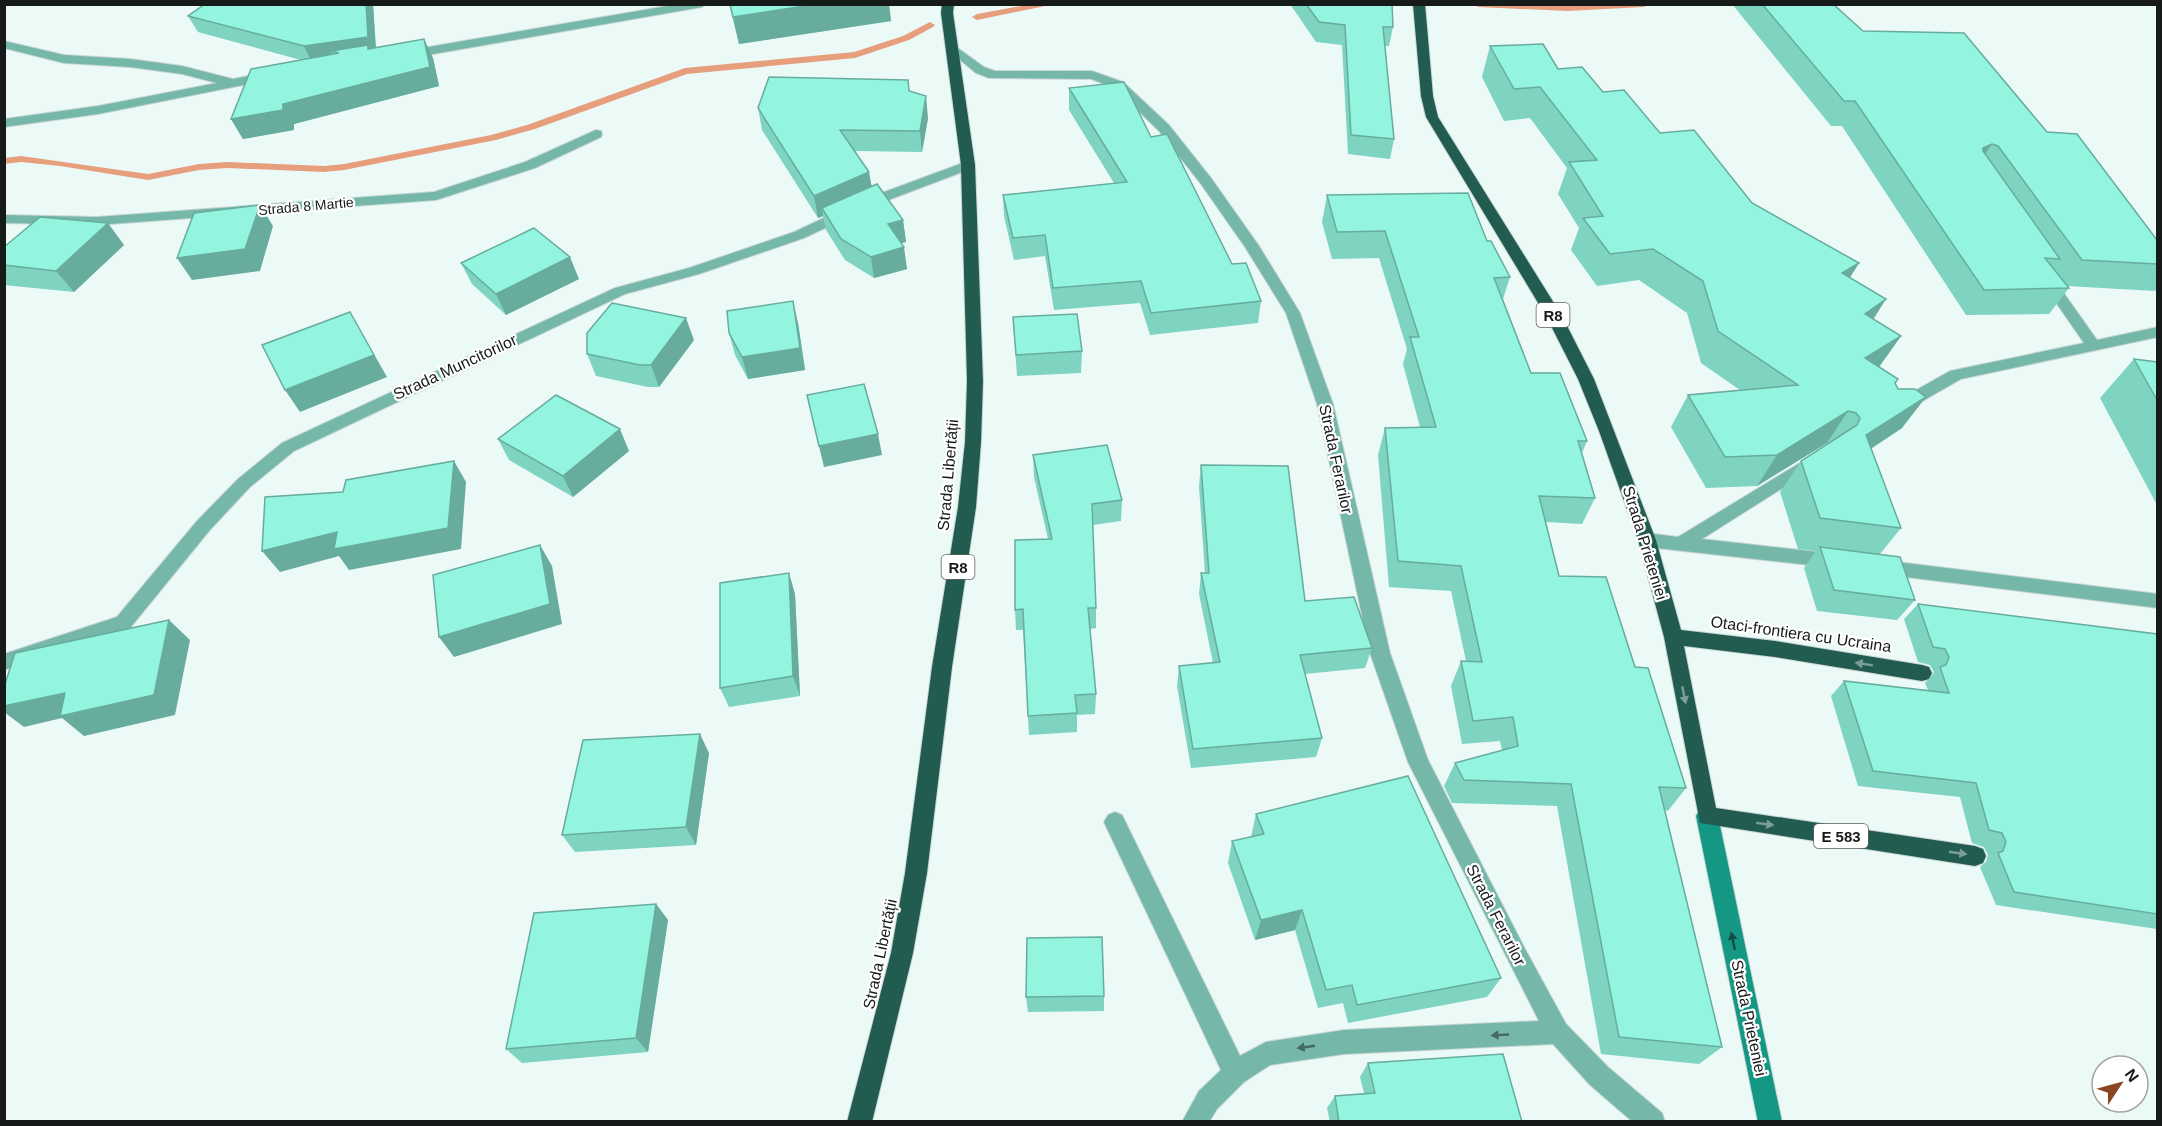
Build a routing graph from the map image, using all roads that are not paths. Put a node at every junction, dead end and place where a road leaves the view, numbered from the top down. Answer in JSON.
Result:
{"nodes":[{"id":1,"x":702,"y":4,"type":"edge"},
{"id":2,"x":948,"y":4,"type":"edge"},
{"id":3,"x":1419,"y":4,"type":"edge"},
{"id":4,"x":4,"y":45,"type":"edge"},
{"id":5,"x":952,"y":48,"type":"junction"},
{"id":6,"x":389,"y":58,"type":"edge"},
{"id":7,"x":276,"y":75,"type":"edge"},
{"id":8,"x":230,"y":82,"type":"junction"},
{"id":9,"x":4,"y":123,"type":"edge"},
{"id":10,"x":596,"y":134,"type":"dead end"},
{"id":11,"x":968,"y":165,"type":"junction"},
{"id":12,"x":4,"y":219,"type":"edge"},
{"id":13,"x":2041,"y":270,"type":"edge"},
{"id":14,"x":2157,"y":332,"type":"edge"},
{"id":15,"x":2093,"y":345,"type":"junction"},
{"id":16,"x":1883,"y":416,"type":"edge"},
{"id":17,"x":1828,"y":451,"type":"edge"},
{"id":18,"x":1647,"y":540,"type":"junction"},
{"id":19,"x":1682,"y":543,"type":"junction"},
{"id":20,"x":2157,"y":601,"type":"edge"},
{"id":21,"x":1673,"y":637,"type":"junction"},
{"id":22,"x":4,"y":662,"type":"edge"},
{"id":23,"x":1922,"y":673,"type":"dead end"},
{"id":24,"x":1707,"y":816,"type":"junction"},
{"id":25,"x":1115,"y":822,"type":"dead end"},
{"id":26,"x":1975,"y":856,"type":"dead end"},
{"id":27,"x":1558,"y":1032,"type":"junction"},
{"id":28,"x":1235,"y":1073,"type":"junction"},
{"id":29,"x":859,"y":1122,"type":"edge"},
{"id":30,"x":1194,"y":1122,"type":"edge"},
{"id":31,"x":1653,"y":1122,"type":"edge"},
{"id":32,"x":1770,"y":1122,"type":"edge"}],
"edges":[{"from":1,"to":6,"type":"street"},
{"from":2,"to":5,"type":"highway","name":"Strada Libertății","number":"R8"},
{"from":3,"to":18,"type":"highway","name":"Strada Prieteniei","number":"R8"},
{"from":4,"to":8,"type":"street"},
{"from":5,"to":11,"type":"highway","name":"Strada Libertății","number":"R8"},
{"from":5,"to":27,"type":"street","name":"Strada Ferarilor"},
{"from":7,"to":8,"type":"street"},
{"from":8,"to":9,"type":"street"},
{"from":10,"to":12,"type":"street","name":"Strada 8 Martie"},
{"from":11,"to":22,"type":"street","name":"Strada Muncitorilor"},
{"from":11,"to":29,"type":"highway","name":"Strada Libertății","number":"R8"},
{"from":13,"to":15,"type":"street"},
{"from":14,"to":15,"type":"street"},
{"from":15,"to":16,"type":"street"},
{"from":17,"to":19,"type":"street"},
{"from":18,"to":19,"type":"street"},
{"from":18,"to":21,"type":"highway","name":"Strada Prieteniei","number":"R8"},
{"from":19,"to":20,"type":"street"},
{"from":23,"to":21,"type":"highway","name":"Otaci-frontiera cu Ucraina","one_way":true},
{"from":21,"to":24,"type":"highway","name":"Strada Prieteniei","number":"R8","one_way":true},
{"from":24,"to":26,"type":"highway","number":"E 583","one_way":true},
{"from":32,"to":24,"type":"street","name":"Strada Prieteniei","one_way":true},
{"from":25,"to":28,"type":"street"},
{"from":27,"to":28,"type":"street","one_way":true},
{"from":27,"to":31,"type":"street","name":"Strada Ferarilor"},
{"from":28,"to":30,"type":"street"}]}
